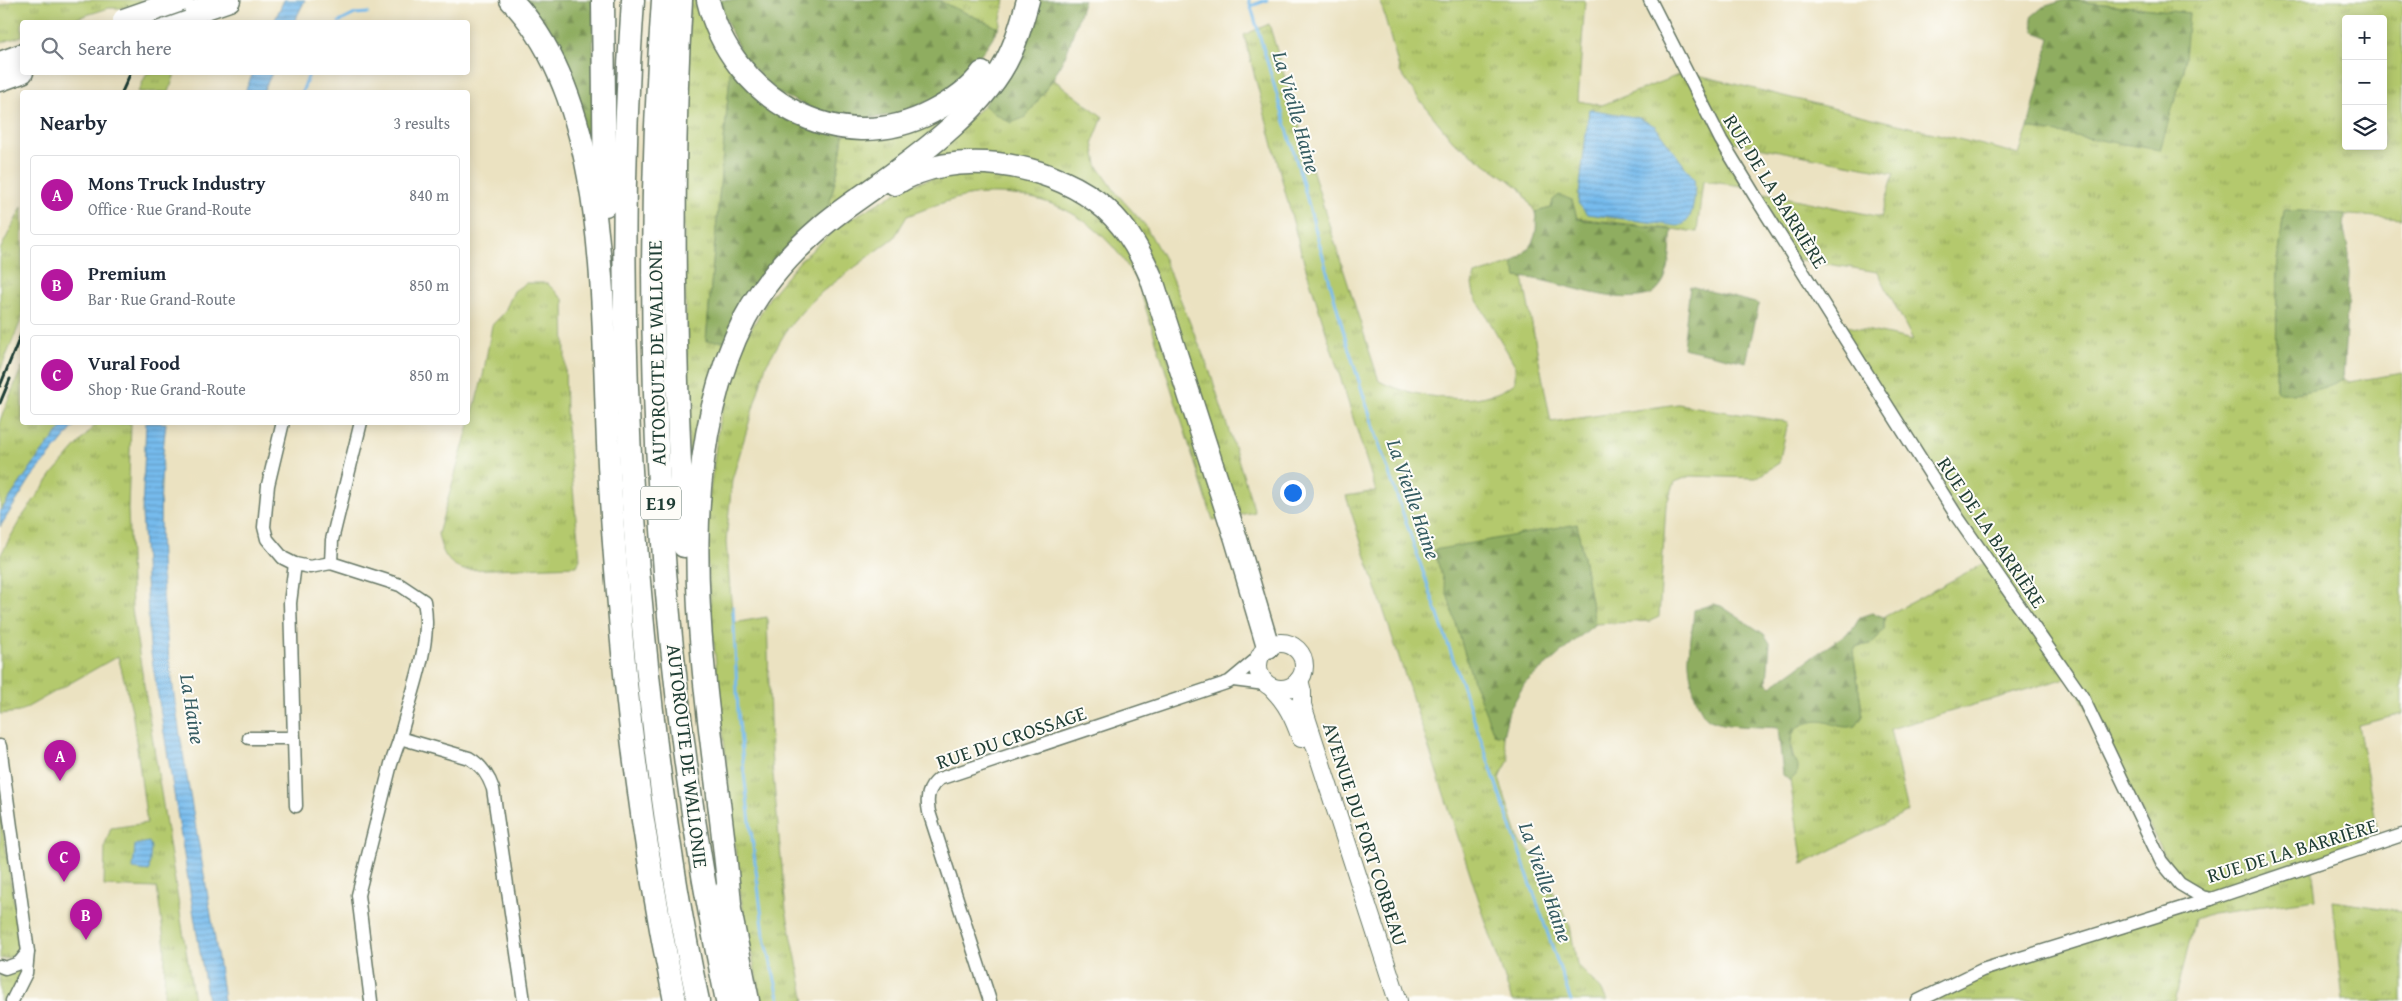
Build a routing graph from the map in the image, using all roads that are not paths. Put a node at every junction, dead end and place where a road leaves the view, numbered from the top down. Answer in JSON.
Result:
{"nodes":[{"id":1,"x":229,"y":0,"type":"edge"},
{"id":2,"x":511,"y":0,"type":"edge"},
{"id":3,"x":603,"y":0,"type":"edge"},
{"id":4,"x":633,"y":0,"type":"edge"},
{"id":5,"x":663,"y":0,"type":"edge"},
{"id":6,"x":681,"y":0,"type":"edge"},
{"id":7,"x":708,"y":0,"type":"edge"},
{"id":8,"x":1016,"y":0,"type":"edge"},
{"id":9,"x":1028,"y":0,"type":"edge"},
{"id":10,"x":1650,"y":0,"type":"edge"},
{"id":11,"x":186,"y":7,"type":"edge"},
{"id":12,"x":125,"y":20,"type":"edge"},
{"id":13,"x":168,"y":20,"type":"edge"},
{"id":14,"x":20,"y":56,"type":"edge"},
{"id":15,"x":0,"y":63,"type":"edge"},
{"id":16,"x":20,"y":73,"type":"edge"},
{"id":17,"x":0,"y":80,"type":"edge"},
{"id":18,"x":848,"y":207,"type":"junction"},
{"id":19,"x":603,"y":324,"type":"junction"},
{"id":20,"x":282,"y":425,"type":"edge"},
{"id":21,"x":360,"y":425,"type":"edge"},
{"id":22,"x":295,"y":564,"type":"junction"},
{"id":23,"x":331,"y":564,"type":"junction"},
{"id":24,"x":1264,"y":652,"type":"junction"},
{"id":25,"x":1233,"y":680,"type":"junction"},
{"id":26,"x":1299,"y":680,"type":"junction"},
{"id":27,"x":1268,"y":686,"type":"junction"},
{"id":28,"x":249,"y":738,"type":"dead end"},
{"id":29,"x":294,"y":738,"type":"junction"},
{"id":30,"x":400,"y":738,"type":"junction"},
{"id":31,"x":0,"y":746,"type":"edge"},
{"id":32,"x":296,"y":806,"type":"dead end"},
{"id":33,"x":2402,"y":836,"type":"edge"},
{"id":34,"x":2211,"y":898,"type":"junction"},
{"id":35,"x":730,"y":904,"type":"junction"},
{"id":36,"x":28,"y":952,"type":"junction"},
{"id":37,"x":0,"y":966,"type":"edge"},
{"id":38,"x":12,"y":1001,"type":"edge"},
{"id":39,"x":371,"y":1001,"type":"edge"},
{"id":40,"x":524,"y":1001,"type":"edge"},
{"id":41,"x":675,"y":1001,"type":"edge"},
{"id":42,"x":698,"y":1001,"type":"edge"},
{"id":43,"x":727,"y":1001,"type":"edge"},
{"id":44,"x":748,"y":1001,"type":"edge"},
{"id":45,"x":990,"y":1001,"type":"edge"},
{"id":46,"x":1385,"y":1001,"type":"edge"},
{"id":47,"x":1398,"y":1001,"type":"edge"},
{"id":48,"x":1918,"y":1001,"type":"edge"}],
"edges":[{"from":1,"to":11,"type":"highway"},
{"from":2,"to":19,"type":"highway"},
{"from":3,"to":19,"type":"highway"},
{"from":4,"to":42,"type":"highway","name":"AUTOROUTE DE WALLONIE","number":"E19"},
{"from":5,"to":43,"type":"highway","name":"AUTOROUTE DE WALLONIE","number":"E19"},
{"from":6,"to":35,"type":"highway"},
{"from":7,"to":8,"type":"highway"},
{"from":9,"to":18,"type":"highway"},
{"from":10,"to":34,"type":"street","name":"RUE DE LA BARRIÈRE"},
{"from":11,"to":12,"type":"highway","bridge":true},
{"from":11,"to":13,"type":"highway"},
{"from":14,"to":15,"type":"highway"},
{"from":16,"to":17,"type":"highway"},
{"from":18,"to":24,"type":"highway"},
{"from":18,"to":35,"type":"highway"},
{"from":19,"to":41,"type":"highway"},
{"from":20,"to":22,"type":"street"},
{"from":21,"to":23,"type":"street"},
{"from":22,"to":23,"type":"street"},
{"from":22,"to":29,"type":"street"},
{"from":23,"to":30,"type":"street"},
{"from":24,"to":25,"type":"street"},
{"from":24,"to":26,"type":"street"},
{"from":24,"to":27,"type":"street"},
{"from":25,"to":27,"type":"street"},
{"from":25,"to":45,"type":"street","name":"RUE DU CROSSAGE"},
{"from":26,"to":27,"type":"street"},
{"from":26,"to":47,"type":"street","name":"AVENUE DU FORT CORBEAU"},
{"from":27,"to":46,"type":"street","name":"AVENUE DU FORT CORBEAU"},
{"from":28,"to":29,"type":"street"},
{"from":29,"to":32,"type":"street"},
{"from":30,"to":39,"type":"street"},
{"from":30,"to":40,"type":"street"},
{"from":31,"to":36,"type":"street"},
{"from":33,"to":34,"type":"street","name":"RUE DE LA BARRIÈRE"},
{"from":34,"to":48,"type":"street"},
{"from":35,"to":44,"type":"highway"},
{"from":36,"to":37,"type":"street"},
{"from":36,"to":38,"type":"street"}]}
